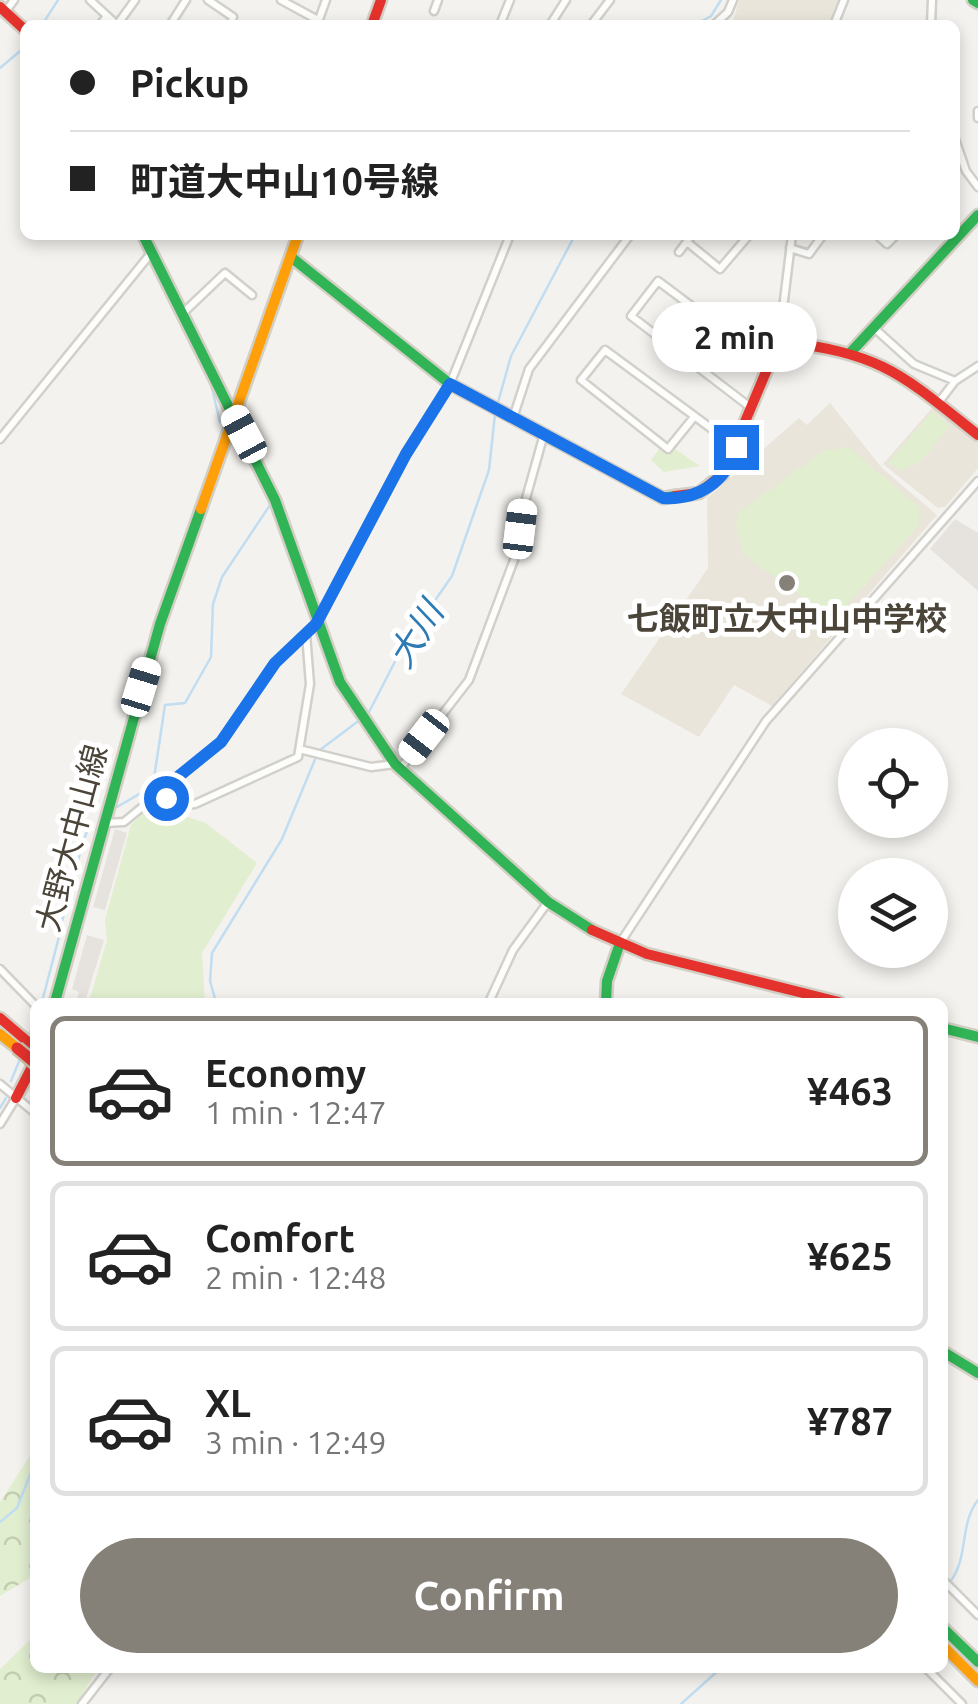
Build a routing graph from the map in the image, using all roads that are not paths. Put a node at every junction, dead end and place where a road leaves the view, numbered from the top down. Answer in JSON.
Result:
{"nodes":[{"id":1,"x":90,"y":0,"type":"edge"},
{"id":2,"x":208,"y":0,"type":"edge"},
{"id":3,"x":282,"y":0,"type":"edge"},
{"id":4,"x":438,"y":0,"type":"edge"},
{"id":5,"x":610,"y":0,"type":"edge"},
{"id":6,"x":434,"y":12,"type":"dead end"},
{"id":7,"x":107,"y":16,"type":"junction"},
{"id":8,"x":104,"y":20,"type":"edge"},
{"id":9,"x":112,"y":20,"type":"edge"},
{"id":10,"x":232,"y":20,"type":"edge"},
{"id":11,"x":314,"y":20,"type":"edge"},
{"id":12,"x":595,"y":20,"type":"edge"},
{"id":13,"x":960,"y":154,"type":"edge"},
{"id":14,"x":978,"y":187,"type":"edge"},
{"id":15,"x":978,"y":214,"type":"edge"},
{"id":16,"x":960,"y":233,"type":"edge"},
{"id":17,"x":146,"y":240,"type":"edge"},
{"id":18,"x":296,"y":240,"type":"edge"},
{"id":19,"x":508,"y":240,"type":"edge"},
{"id":20,"x":626,"y":240,"type":"edge"},
{"id":21,"x":688,"y":240,"type":"edge"},
{"id":22,"x":690,"y":240,"type":"edge"},
{"id":23,"x":745,"y":240,"type":"edge"},
{"id":24,"x":791,"y":240,"type":"edge"},
{"id":25,"x":819,"y":240,"type":"edge"},
{"id":26,"x":954,"y":240,"type":"edge"},
{"id":27,"x":790,"y":248,"type":"junction"},
{"id":28,"x":152,"y":252,"type":"junction"},
{"id":29,"x":679,"y":252,"type":"dead end"},
{"id":30,"x":290,"y":257,"type":"junction"},
{"id":31,"x":252,"y":295,"type":"dead end"},
{"id":32,"x":183,"y":313,"type":"junction"},
{"id":33,"x":873,"y":327,"type":"junction"},
{"id":34,"x":779,"y":341,"type":"junction"},
{"id":35,"x":851,"y":352,"type":"junction"},
{"id":36,"x":770,"y":364,"type":"junction"},
{"id":37,"x":978,"y":366,"type":"edge"},
{"id":38,"x":955,"y":381,"type":"junction"},
{"id":39,"x":450,"y":384,"type":"junction"},
{"id":40,"x":939,"y":402,"type":"junction"},
{"id":41,"x":750,"y":407,"type":"junction"},
{"id":42,"x":234,"y":416,"type":"junction"},
{"id":43,"x":509,"y":417,"type":"junction"},
{"id":44,"x":694,"y":417,"type":"junction"},
{"id":45,"x":544,"y":434,"type":"junction"},
{"id":46,"x":978,"y":435,"type":"edge"},
{"id":47,"x":0,"y":439,"type":"edge"},
{"id":48,"x":736,"y":447,"type":"junction"},
{"id":49,"x":978,"y":481,"type":"edge"},
{"id":50,"x":316,"y":624,"type":"junction"},
{"id":51,"x":306,"y":633,"type":"junction"},
{"id":52,"x":307,"y":751,"type":"junction"},
{"id":53,"x":398,"y":767,"type":"junction"},
{"id":54,"x":158,"y":793,"type":"junction"},
{"id":55,"x":104,"y":823,"type":"junction"},
{"id":56,"x":548,"y":902,"type":"junction"},
{"id":57,"x":620,"y":943,"type":"junction"},
{"id":58,"x":0,"y":969,"type":"edge"},
{"id":59,"x":56,"y":998,"type":"edge"},
{"id":60,"x":490,"y":998,"type":"edge"},
{"id":61,"x":606,"y":998,"type":"edge"},
{"id":62,"x":824,"y":998,"type":"edge"},
{"id":63,"x":30,"y":1000,"type":"edge"},
{"id":64,"x":0,"y":1018,"type":"edge"},
{"id":65,"x":948,"y":1030,"type":"edge"},
{"id":66,"x":0,"y":1034,"type":"edge"},
{"id":67,"x":978,"y":1038,"type":"edge"},
{"id":68,"x":20,"y":1043,"type":"junction"},
{"id":69,"x":30,"y":1046,"type":"edge"},
{"id":70,"x":30,"y":1056,"type":"edge"},
{"id":71,"x":30,"y":1071,"type":"edge"},
{"id":72,"x":0,"y":1084,"type":"edge"},
{"id":73,"x":16,"y":1098,"type":"junction"},
{"id":74,"x":30,"y":1108,"type":"edge"},
{"id":75,"x":0,"y":1124,"type":"edge"},
{"id":76,"x":948,"y":1355,"type":"edge"},
{"id":77,"x":978,"y":1373,"type":"edge"},
{"id":78,"x":948,"y":1585,"type":"edge"},
{"id":79,"x":978,"y":1615,"type":"edge"},
{"id":80,"x":948,"y":1633,"type":"edge"},
{"id":81,"x":948,"y":1651,"type":"edge"},
{"id":82,"x":978,"y":1662,"type":"edge"},
{"id":83,"x":106,"y":1673,"type":"edge"},
{"id":84,"x":931,"y":1673,"type":"edge"},
{"id":85,"x":978,"y":1681,"type":"edge"},
{"id":86,"x":82,"y":1704,"type":"edge"},
{"id":87,"x":962,"y":1704,"type":"edge"}],
"edges":[{"from":1,"to":7,"type":"street"},
{"from":2,"to":10,"type":"street"},
{"from":3,"to":11,"type":"street"},
{"from":4,"to":6,"type":"street"},
{"from":5,"to":12,"type":"street"},
{"from":7,"to":8,"type":"street"},
{"from":7,"to":9,"type":"street"},
{"from":13,"to":14,"type":"street"},
{"from":15,"to":16,"type":"main road"},
{"from":17,"to":28,"type":"main road"},
{"from":18,"to":30,"type":"main road","name":"大野大中山線"},
{"from":19,"to":39,"type":"street"},
{"from":20,"to":43,"type":"street"},
{"from":21,"to":29,"type":"street"},
{"from":22,"to":23,"type":"street"},
{"from":24,"to":27,"type":"street"},
{"from":25,"to":27,"type":"street"},
{"from":26,"to":33,"type":"main road"},
{"from":27,"to":34,"type":"street"},
{"from":28,"to":32,"type":"main road"},
{"from":28,"to":47,"type":"street"},
{"from":30,"to":39,"type":"main road"},
{"from":30,"to":42,"type":"main road","name":"大野大中山線"},
{"from":31,"to":32,"type":"street"},
{"from":32,"to":42,"type":"main road"},
{"from":33,"to":35,"type":"main road"},
{"from":33,"to":38,"type":"street"},
{"from":34,"to":35,"type":"main road"},
{"from":34,"to":36,"type":"main road"},
{"from":35,"to":40,"type":"main road"},
{"from":36,"to":41,"type":"main road"},
{"from":36,"to":41,"type":"street"},
{"from":37,"to":38,"type":"street"},
{"from":38,"to":40,"type":"street"},
{"from":39,"to":43,"type":"main road"},
{"from":39,"to":50,"type":"street"},
{"from":40,"to":46,"type":"main road"},
{"from":41,"to":48,"type":"main road"},
{"from":42,"to":50,"type":"main road"},
{"from":42,"to":55,"type":"main road","name":"大野大中山線"},
{"from":43,"to":45,"type":"main road"},
{"from":44,"to":44,"type":"street"},
{"from":44,"to":48,"type":"street"},
{"from":45,"to":48,"type":"main road"},
{"from":45,"to":53,"type":"street"},
{"from":49,"to":57,"type":"street"},
{"from":50,"to":51,"type":"street"},
{"from":50,"to":53,"type":"main road"},
{"from":51,"to":52,"type":"street"},
{"from":51,"to":54,"type":"street"},
{"from":52,"to":53,"type":"street"},
{"from":52,"to":54,"type":"street"},
{"from":53,"to":56,"type":"main road"},
{"from":54,"to":55,"type":"street"},
{"from":55,"to":59,"type":"main road","name":"大野大中山線"},
{"from":56,"to":57,"type":"main road"},
{"from":56,"to":60,"type":"street"},
{"from":57,"to":61,"type":"main road"},
{"from":57,"to":62,"type":"main road"},
{"from":58,"to":63,"type":"street"},
{"from":64,"to":68,"type":"main road"},
{"from":65,"to":67,"type":"main road"},
{"from":66,"to":68,"type":"main road"},
{"from":68,"to":69,"type":"main road"},
{"from":68,"to":70,"type":"main road","bridge":true},
{"from":71,"to":73,"type":"main road"},
{"from":72,"to":73,"type":"street"},
{"from":73,"to":74,"type":"street"},
{"from":73,"to":75,"type":"street"},
{"from":76,"to":77,"type":"main road"},
{"from":78,"to":79,"type":"street"},
{"from":80,"to":82,"type":"main road"},
{"from":81,"to":85,"type":"main road"},
{"from":83,"to":86,"type":"street"},
{"from":84,"to":87,"type":"street"}]}
